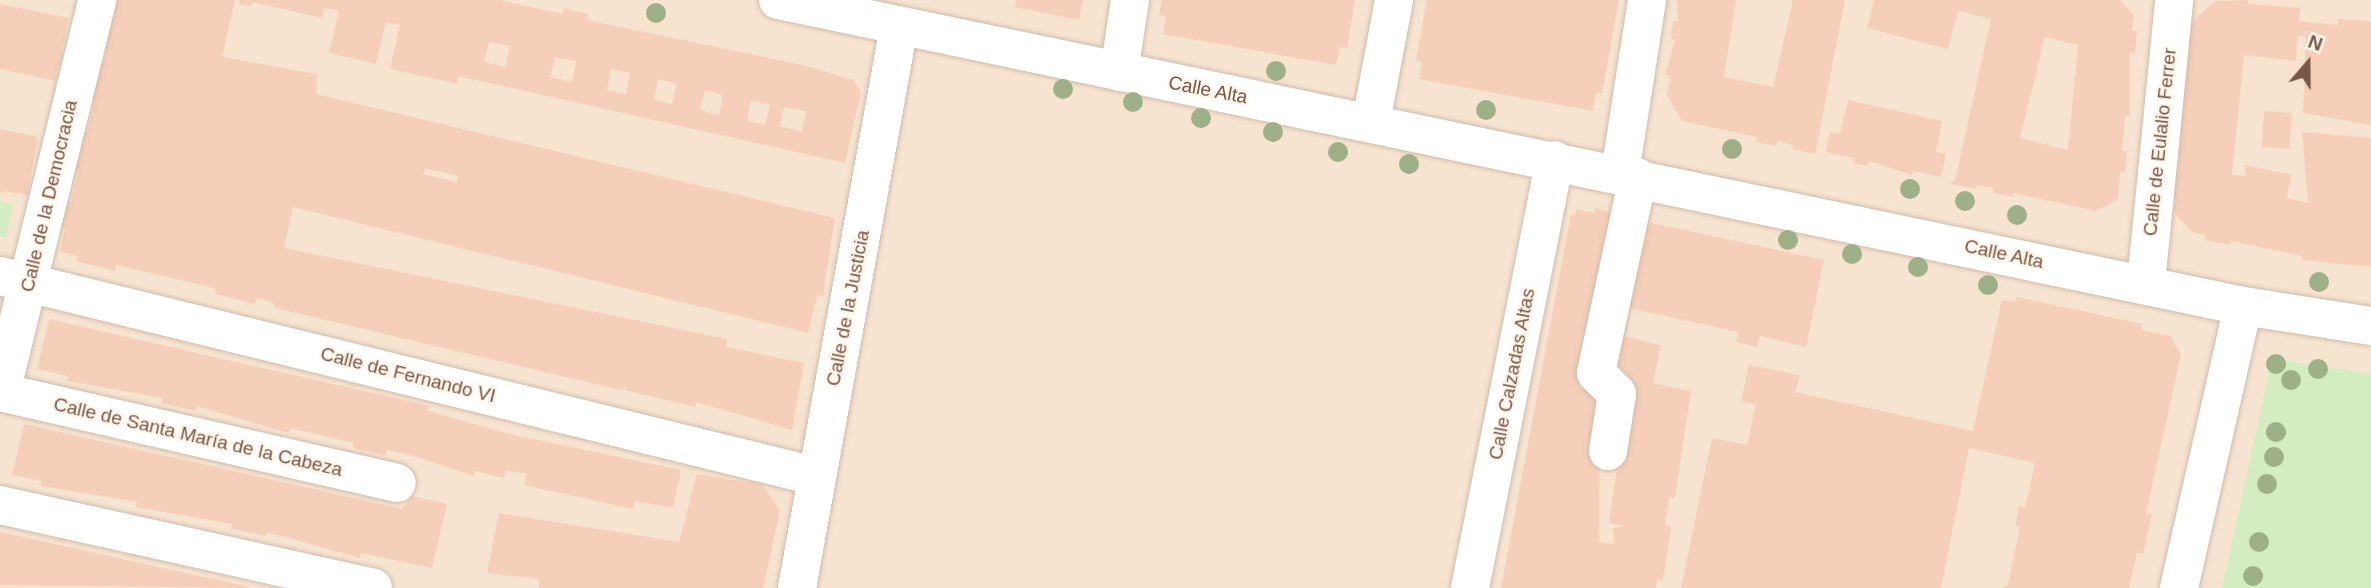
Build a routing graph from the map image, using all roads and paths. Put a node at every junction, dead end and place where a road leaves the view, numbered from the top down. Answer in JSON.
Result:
{"nodes":[{"id":1,"x":97,"y":0,"type":"edge"},
{"id":2,"x":778,"y":0,"type":"edge"},
{"id":3,"x":1130,"y":0,"type":"edge"},
{"id":4,"x":1394,"y":0,"type":"edge"},
{"id":5,"x":1647,"y":0,"type":"edge"},
{"id":6,"x":2174,"y":0,"type":"edge"},
{"id":7,"x":899,"y":27,"type":"junction"},
{"id":8,"x":1119,"y":72,"type":"junction"},
{"id":9,"x":1371,"y":122,"type":"junction"},
{"id":10,"x":1555,"y":160,"type":"junction"},
{"id":11,"x":1629,"y":175,"type":"junction"},
{"id":12,"x":15,"y":279,"type":"edge"},
{"id":13,"x":2146,"y":283,"type":"junction"},
{"id":14,"x":2243,"y":306,"type":"junction"},
{"id":15,"x":2371,"y":326,"type":"edge"},
{"id":16,"x":1,"y":392,"type":"edge"},
{"id":17,"x":1608,"y":451,"type":"dead end"},
{"id":18,"x":815,"y":476,"type":"junction"},
{"id":19,"x":397,"y":483,"type":"dead end"},
{"id":20,"x":0,"y":505,"type":"edge"},
{"id":21,"x":373,"y":588,"type":"edge"},
{"id":22,"x":797,"y":588,"type":"edge"},
{"id":23,"x":1470,"y":588,"type":"edge"},
{"id":24,"x":2179,"y":588,"type":"edge"}],
"edges":[{"from":1,"to":12,"type":"street","name":"Calle de la Democracia"},
{"from":2,"to":7,"type":"street","name":"Calle Alta"},
{"from":3,"to":8,"type":"street"},
{"from":4,"to":9,"type":"street"},
{"from":5,"to":11,"type":"street"},
{"from":6,"to":13,"type":"street","name":"Calle de Eulalio Ferrer"},
{"from":7,"to":8,"type":"street","name":"Calle Alta"},
{"from":7,"to":18,"type":"street","name":"Calle de la Justicia"},
{"from":8,"to":9,"type":"street","name":"Calle Alta"},
{"from":9,"to":10,"type":"street","name":"Calle Alta"},
{"from":10,"to":11,"type":"street","name":"Calle Alta"},
{"from":10,"to":23,"type":"street","name":"Calle Calzadas Altas"},
{"from":11,"to":13,"type":"street","name":"Calle Alta"},
{"from":11,"to":17,"type":"street"},
{"from":12,"to":16,"type":"street","name":"Calle de la Democracia"},
{"from":12,"to":18,"type":"street","name":"Calle de Fernando VI"},
{"from":13,"to":14,"type":"street","name":"Calle Alta"},
{"from":14,"to":15,"type":"street","name":"Calle Alta"},
{"from":14,"to":24,"type":"street"},
{"from":16,"to":19,"type":"street","name":"Calle de Santa María de la Cabeza"},
{"from":18,"to":22,"type":"street","name":"Calle de la Justicia"},
{"from":20,"to":21,"type":"street"}]}
